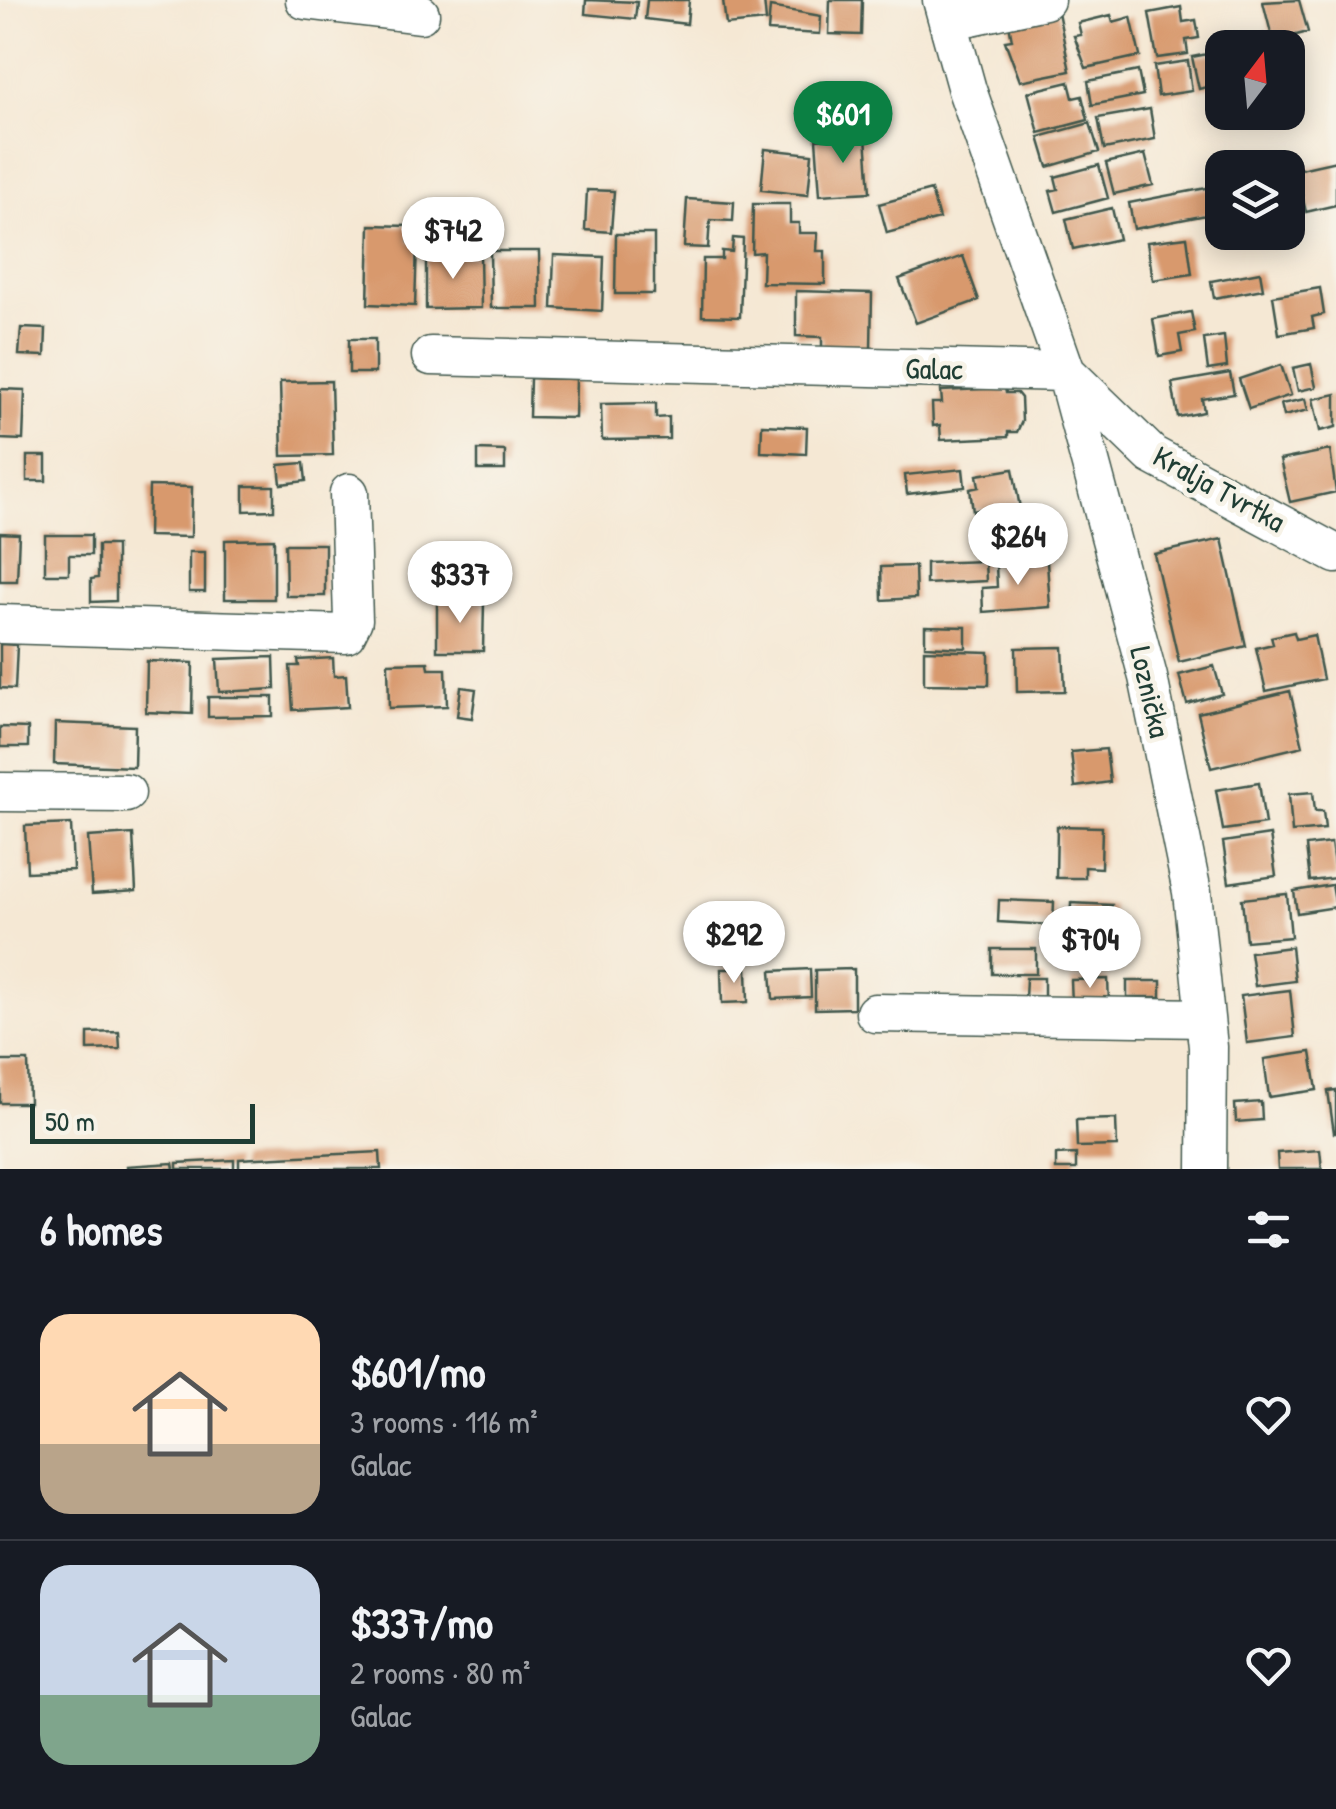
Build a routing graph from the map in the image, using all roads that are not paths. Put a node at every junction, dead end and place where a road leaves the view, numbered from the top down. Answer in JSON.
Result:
{"nodes":[{"id":1,"x":304,"y":0,"type":"edge"},
{"id":2,"x":1045,"y":0,"type":"edge"},
{"id":3,"x":945,"y":10,"type":"edge"},
{"id":4,"x":420,"y":14,"type":"dead end"},
{"id":5,"x":431,"y":356,"type":"dead end"},
{"id":6,"x":1066,"y":372,"type":"junction"},
{"id":7,"x":1152,"y":455,"type":"junction"},
{"id":8,"x":348,"y":492,"type":"dead end"},
{"id":9,"x":1103,"y":506,"type":"junction"},
{"id":10,"x":1336,"y":554,"type":"edge"},
{"id":11,"x":0,"y":624,"type":"edge"},
{"id":12,"x":0,"y":792,"type":"edge"},
{"id":13,"x":126,"y":794,"type":"dead end"},
{"id":14,"x":876,"y":1013,"type":"dead end"},
{"id":15,"x":1205,"y":1018,"type":"junction"},
{"id":16,"x":1208,"y":1169,"type":"edge"}],
"edges":[{"from":1,"to":4,"type":"street"},
{"from":2,"to":3,"type":"street"},
{"from":3,"to":6,"type":"street"},
{"from":5,"to":6,"type":"street","name":"Galac"},
{"from":6,"to":7,"type":"street","name":"Kralja Tvrtka"},
{"from":6,"to":9,"type":"street","name":"Loznička"},
{"from":7,"to":9,"type":"street"},
{"from":7,"to":10,"type":"street","name":"Kralja Tvrtka"},
{"from":8,"to":11,"type":"street"},
{"from":9,"to":15,"type":"street","name":"Loznička"},
{"from":12,"to":13,"type":"street"},
{"from":14,"to":15,"type":"street"},
{"from":15,"to":16,"type":"street","name":"Loznička"}]}
